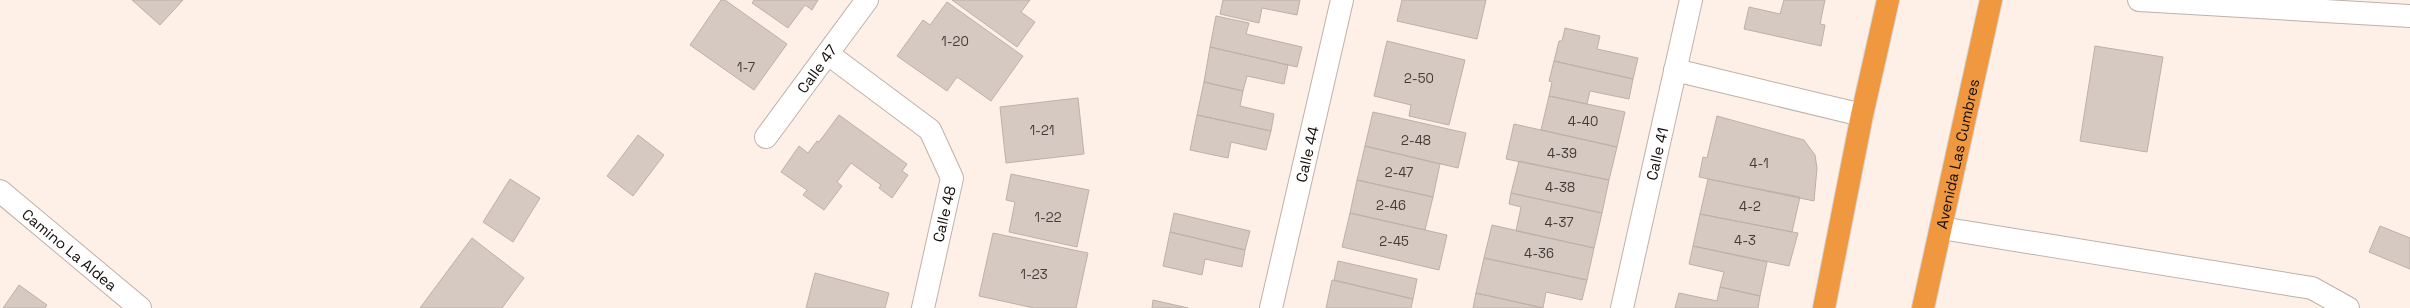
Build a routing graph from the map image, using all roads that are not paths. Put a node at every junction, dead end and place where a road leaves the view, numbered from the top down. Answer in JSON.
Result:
{"nodes":[{"id":1,"x":867,"y":0,"type":"edge"},
{"id":2,"x":1342,"y":0,"type":"edge"},
{"id":3,"x":1691,"y":0,"type":"edge"},
{"id":4,"x":1888,"y":0,"type":"edge"},
{"id":5,"x":1991,"y":0,"type":"edge"},
{"id":6,"x":2139,"y":0,"type":"edge"},
{"id":7,"x":2410,"y":16,"type":"edge"},
{"id":8,"x":828,"y":54,"type":"junction"},
{"id":9,"x":1675,"y":70,"type":"junction"},
{"id":10,"x":1862,"y":116,"type":"junction"},
{"id":11,"x":766,"y":137,"type":"dead end"},
{"id":12,"x":0,"y":191,"type":"edge"},
{"id":13,"x":1941,"y":228,"type":"junction"},
{"id":14,"x":140,"y":308,"type":"edge"},
{"id":15,"x":923,"y":308,"type":"edge"},
{"id":16,"x":1271,"y":308,"type":"edge"},
{"id":17,"x":1622,"y":308,"type":"edge"},
{"id":18,"x":1824,"y":308,"type":"edge"},
{"id":19,"x":1923,"y":308,"type":"edge"},
{"id":20,"x":2348,"y":308,"type":"edge"}],
"edges":[{"from":1,"to":8,"type":"street","name":"Calle 47"},
{"from":2,"to":16,"type":"street","name":"Calle 44"},
{"from":3,"to":9,"type":"street","name":"Calle 41"},
{"from":4,"to":10,"type":"highway"},
{"from":5,"to":13,"type":"highway","name":"Avenida Las Cumbres"},
{"from":6,"to":7,"type":"street"},
{"from":8,"to":11,"type":"street","name":"Calle 47"},
{"from":8,"to":15,"type":"street","name":"Calle 48"},
{"from":9,"to":10,"type":"street"},
{"from":9,"to":17,"type":"street","name":"Calle 41"},
{"from":10,"to":18,"type":"highway"},
{"from":12,"to":14,"type":"street","name":"Camino La Aldea"},
{"from":13,"to":19,"type":"highway","name":"Avenida Las Cumbres"},
{"from":13,"to":20,"type":"street"}]}
